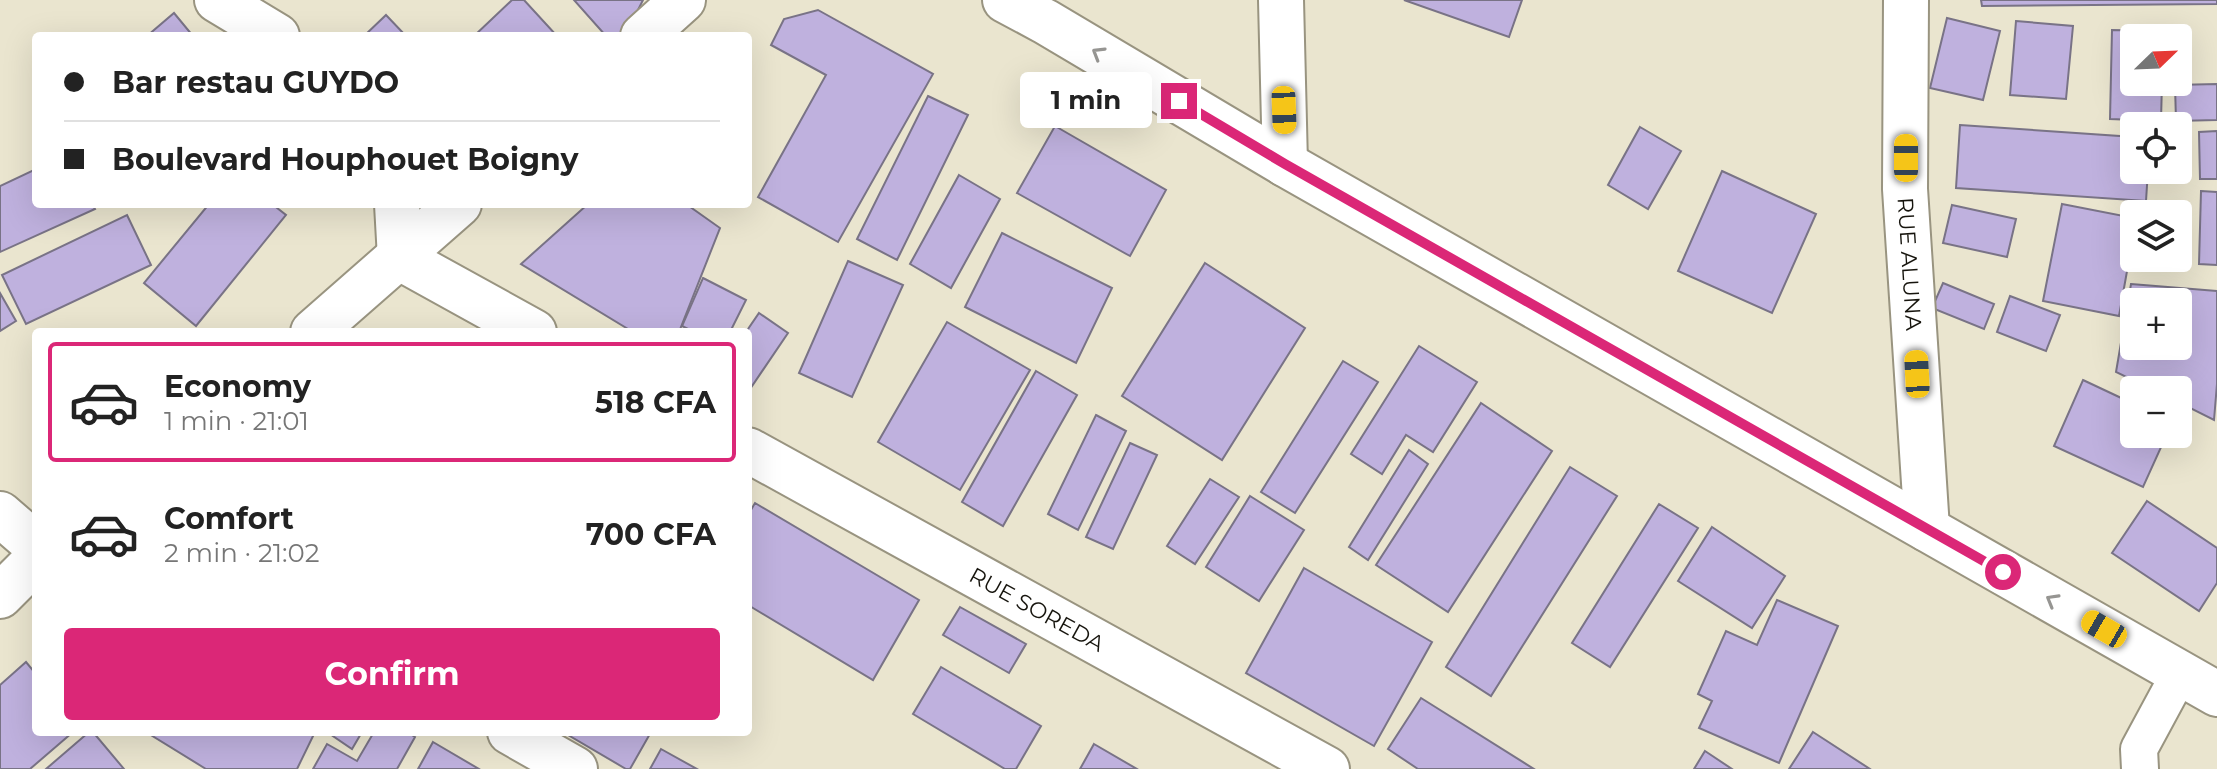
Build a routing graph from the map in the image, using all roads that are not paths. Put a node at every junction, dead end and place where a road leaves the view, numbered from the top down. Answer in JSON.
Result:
{"nodes":[{"id":1,"x":217,"y":0,"type":"edge"},
{"id":2,"x":683,"y":0,"type":"edge"},
{"id":3,"x":1005,"y":0,"type":"edge"},
{"id":4,"x":1281,"y":0,"type":"edge"},
{"id":5,"x":1906,"y":0,"type":"edge"},
{"id":6,"x":1047,"y":11,"type":"edge"},
{"id":7,"x":270,"y":32,"type":"edge"},
{"id":8,"x":647,"y":32,"type":"edge"},
{"id":9,"x":1285,"y":164,"type":"junction"},
{"id":10,"x":397,"y":208,"type":"edge"},
{"id":11,"x":455,"y":208,"type":"edge"},
{"id":12,"x":400,"y":258,"type":"junction"},
{"id":13,"x":318,"y":328,"type":"edge"},
{"id":14,"x":527,"y":328,"type":"edge"},
{"id":15,"x":752,"y":452,"type":"edge"},
{"id":16,"x":0,"y":514,"type":"edge"},
{"id":17,"x":1927,"y":529,"type":"junction"},
{"id":18,"x":32,"y":542,"type":"edge"},
{"id":19,"x":32,"y":564,"type":"edge"},
{"id":20,"x":0,"y":596,"type":"edge"},
{"id":21,"x":2199,"y":683,"type":"edge"},
{"id":22,"x":517,"y":736,"type":"edge"},
{"id":23,"x":575,"y":769,"type":"edge"},
{"id":24,"x":1327,"y":769,"type":"edge"},
{"id":25,"x":2140,"y":769,"type":"edge"}],
"edges":[{"from":1,"to":7,"type":"street"},
{"from":2,"to":8,"type":"street"},
{"from":3,"to":6,"type":"street"},
{"from":4,"to":9,"type":"street"},
{"from":5,"to":17,"type":"street","name":"RUE ALUNA"},
{"from":9,"to":6,"type":"street","one_way":true},
{"from":9,"to":17,"type":"street"},
{"from":10,"to":12,"type":"street"},
{"from":11,"to":12,"type":"street"},
{"from":12,"to":13,"type":"street"},
{"from":12,"to":14,"type":"street"},
{"from":15,"to":24,"type":"street","name":"RUE SOREDA"},
{"from":16,"to":18,"type":"street"},
{"from":21,"to":17,"type":"street","one_way":true},
{"from":19,"to":20,"type":"street"},
{"from":21,"to":25,"type":"lane"},
{"from":22,"to":23,"type":"street"}]}
